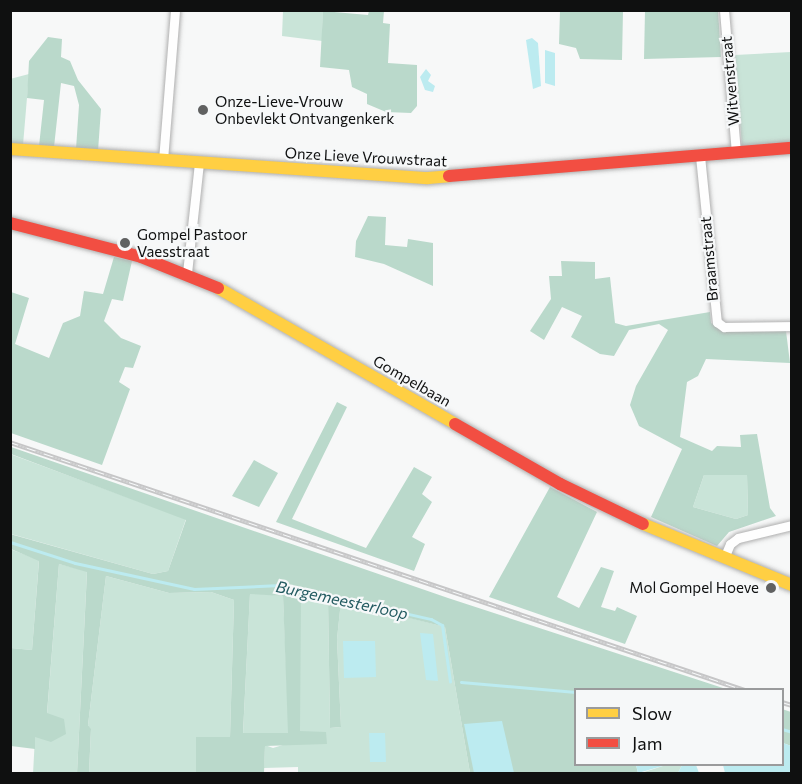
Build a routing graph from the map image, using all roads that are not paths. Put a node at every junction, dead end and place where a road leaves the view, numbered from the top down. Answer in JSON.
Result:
{"nodes":[{"id":1,"x":175,"y":10,"type":"edge"},
{"id":2,"x":724,"y":10,"type":"edge"},
{"id":3,"x":792,"y":147,"type":"edge"},
{"id":4,"x":10,"y":149,"type":"edge"},
{"id":5,"x":736,"y":152,"type":"junction"},
{"id":6,"x":700,"y":156,"type":"junction"},
{"id":7,"x":163,"y":160,"type":"junction"},
{"id":8,"x":198,"y":162,"type":"junction"},
{"id":9,"x":10,"y":223,"type":"edge"},
{"id":10,"x":187,"y":273,"type":"junction"},
{"id":11,"x":792,"y":326,"type":"edge"},
{"id":12,"x":792,"y":525,"type":"edge"},
{"id":13,"x":724,"y":558,"type":"junction"},
{"id":14,"x":792,"y":585,"type":"edge"}],
"edges":[{"from":1,"to":7,"type":"street"},
{"from":2,"to":5,"type":"street","name":"Witvenstraat"},
{"from":3,"to":5,"type":"street","name":"Onze Lieve Vrouwstraat"},
{"from":4,"to":7,"type":"street","name":"Onze Lieve Vrouwstraat"},
{"from":5,"to":6,"type":"street","name":"Onze Lieve Vrouwstraat"},
{"from":6,"to":8,"type":"street","name":"Onze Lieve Vrouwstraat"},
{"from":6,"to":11,"type":"street","name":"Braamstraat"},
{"from":7,"to":8,"type":"street","name":"Onze Lieve Vrouwstraat"},
{"from":8,"to":10,"type":"street"},
{"from":9,"to":10,"type":"street","name":"Gompelbaan"},
{"from":10,"to":13,"type":"street","name":"Gompelbaan"},
{"from":12,"to":13,"type":"street"},
{"from":13,"to":14,"type":"street","name":"Gompelbaan"}]}
